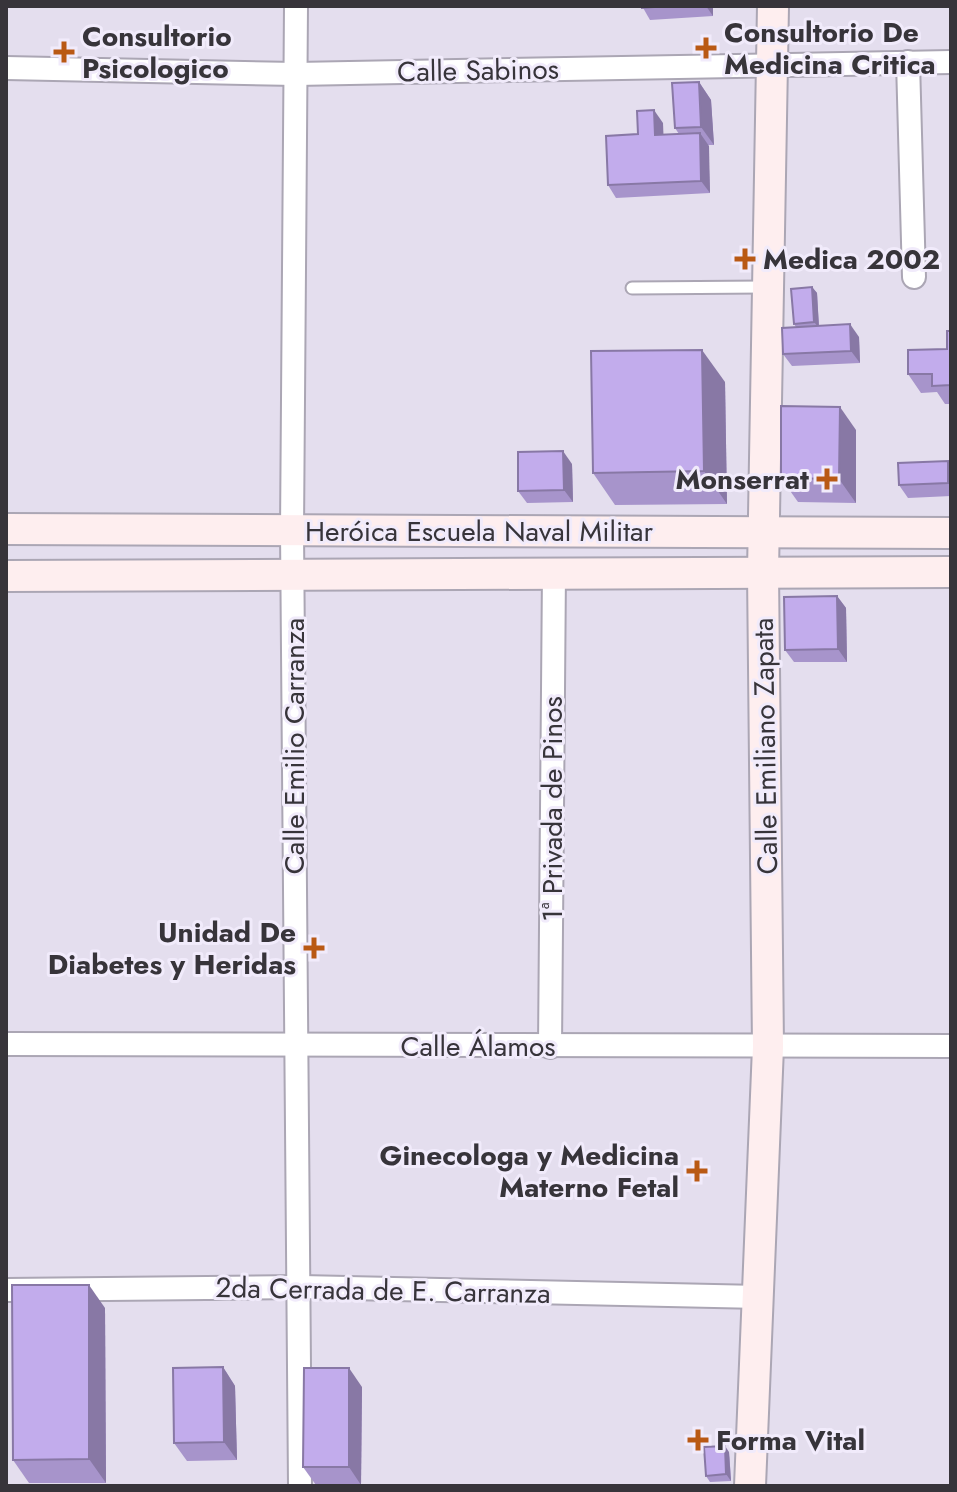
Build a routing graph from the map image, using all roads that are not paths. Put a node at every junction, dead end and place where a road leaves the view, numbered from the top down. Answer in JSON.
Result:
{"nodes":[{"id":1,"x":296,"y":6,"type":"edge"},
{"id":2,"x":773,"y":6,"type":"edge"},
{"id":3,"x":908,"y":62,"type":"junction"},
{"id":4,"x":951,"y":62,"type":"edge"},
{"id":5,"x":773,"y":64,"type":"junction"},
{"id":6,"x":6,"y":68,"type":"edge"},
{"id":7,"x":296,"y":74,"type":"junction"},
{"id":8,"x":914,"y":277,"type":"dead end"},
{"id":9,"x":770,"y":287,"type":"junction"},
{"id":10,"x":632,"y":288,"type":"dead end"},
{"id":11,"x":6,"y":529,"type":"edge"},
{"id":12,"x":766,"y":530,"type":"junction"},
{"id":13,"x":292,"y":531,"type":"junction"},
{"id":14,"x":951,"y":533,"type":"edge"},
{"id":15,"x":554,"y":571,"type":"junction"},
{"id":16,"x":292,"y":572,"type":"junction"},
{"id":17,"x":763,"y":572,"type":"junction"},
{"id":18,"x":951,"y":572,"type":"edge"},
{"id":19,"x":6,"y":576,"type":"edge"},
{"id":20,"x":6,"y":1044,"type":"edge"},
{"id":21,"x":296,"y":1045,"type":"junction"},
{"id":22,"x":951,"y":1046,"type":"edge"},
{"id":23,"x":550,"y":1047,"type":"junction"},
{"id":24,"x":768,"y":1047,"type":"junction"},
{"id":25,"x":301,"y":1287,"type":"junction"},
{"id":26,"x":6,"y":1290,"type":"edge"},
{"id":27,"x":760,"y":1297,"type":"junction"},
{"id":28,"x":300,"y":1486,"type":"edge"},
{"id":29,"x":750,"y":1486,"type":"edge"}],
"edges":[{"from":1,"to":7,"type":"street","name":"Calle Emilio Carranza"},
{"from":2,"to":5,"type":"street","name":"Calle Emiliano Zapata"},
{"from":3,"to":4,"type":"street","name":"Calle Sabinos"},
{"from":3,"to":5,"type":"street","name":"Calle Sabinos"},
{"from":3,"to":8,"type":"street"},
{"from":5,"to":7,"type":"street","name":"Calle Sabinos"},
{"from":5,"to":9,"type":"street","name":"Calle Emiliano Zapata"},
{"from":6,"to":7,"type":"street","name":"Calle Sabinos"},
{"from":7,"to":13,"type":"street","name":"Calle Emilio Carranza"},
{"from":9,"to":10,"type":"lane"},
{"from":9,"to":12,"type":"street","name":"Calle Emiliano Zapata"},
{"from":11,"to":13,"type":"street","name":"Heróica Escuela Naval Militar"},
{"from":12,"to":13,"type":"street","name":"Heróica Escuela Naval Militar"},
{"from":12,"to":14,"type":"street","name":"Heróica Escuela Naval Militar"},
{"from":12,"to":17,"type":"street","name":"Calle Emiliano Zapata"},
{"from":13,"to":16,"type":"street","name":"Calle Emilio Carranza"},
{"from":15,"to":16,"type":"street","name":"Heróica Escuela Naval Militar"},
{"from":15,"to":17,"type":"street","name":"Heróica Escuela Naval Militar"},
{"from":15,"to":23,"type":"street","name":"1ª Privada de Pinos"},
{"from":16,"to":19,"type":"street","name":"Heróica Escuela Naval Militar"},
{"from":16,"to":21,"type":"street","name":"Calle Emilio Carranza"},
{"from":17,"to":18,"type":"street","name":"Heróica Escuela Naval Militar"},
{"from":17,"to":24,"type":"street","name":"Calle Emiliano Zapata"},
{"from":20,"to":21,"type":"street","name":"Calle Álamos"},
{"from":21,"to":23,"type":"street","name":"Calle Álamos"},
{"from":21,"to":25,"type":"street","name":"Calle Emilio Carranza"},
{"from":22,"to":24,"type":"street","name":"Calle Álamos"},
{"from":23,"to":24,"type":"street","name":"Calle Álamos"},
{"from":24,"to":27,"type":"street","name":"Calle Emiliano Zapata"},
{"from":25,"to":26,"type":"street","name":"2da Cerrada de E. Carranza"},
{"from":25,"to":27,"type":"street","name":"2da Cerrada de E. Carranza"},
{"from":25,"to":28,"type":"street","name":"Calle Emilio Carranza"},
{"from":27,"to":29,"type":"street","name":"Calle Emiliano Zapata"}]}
